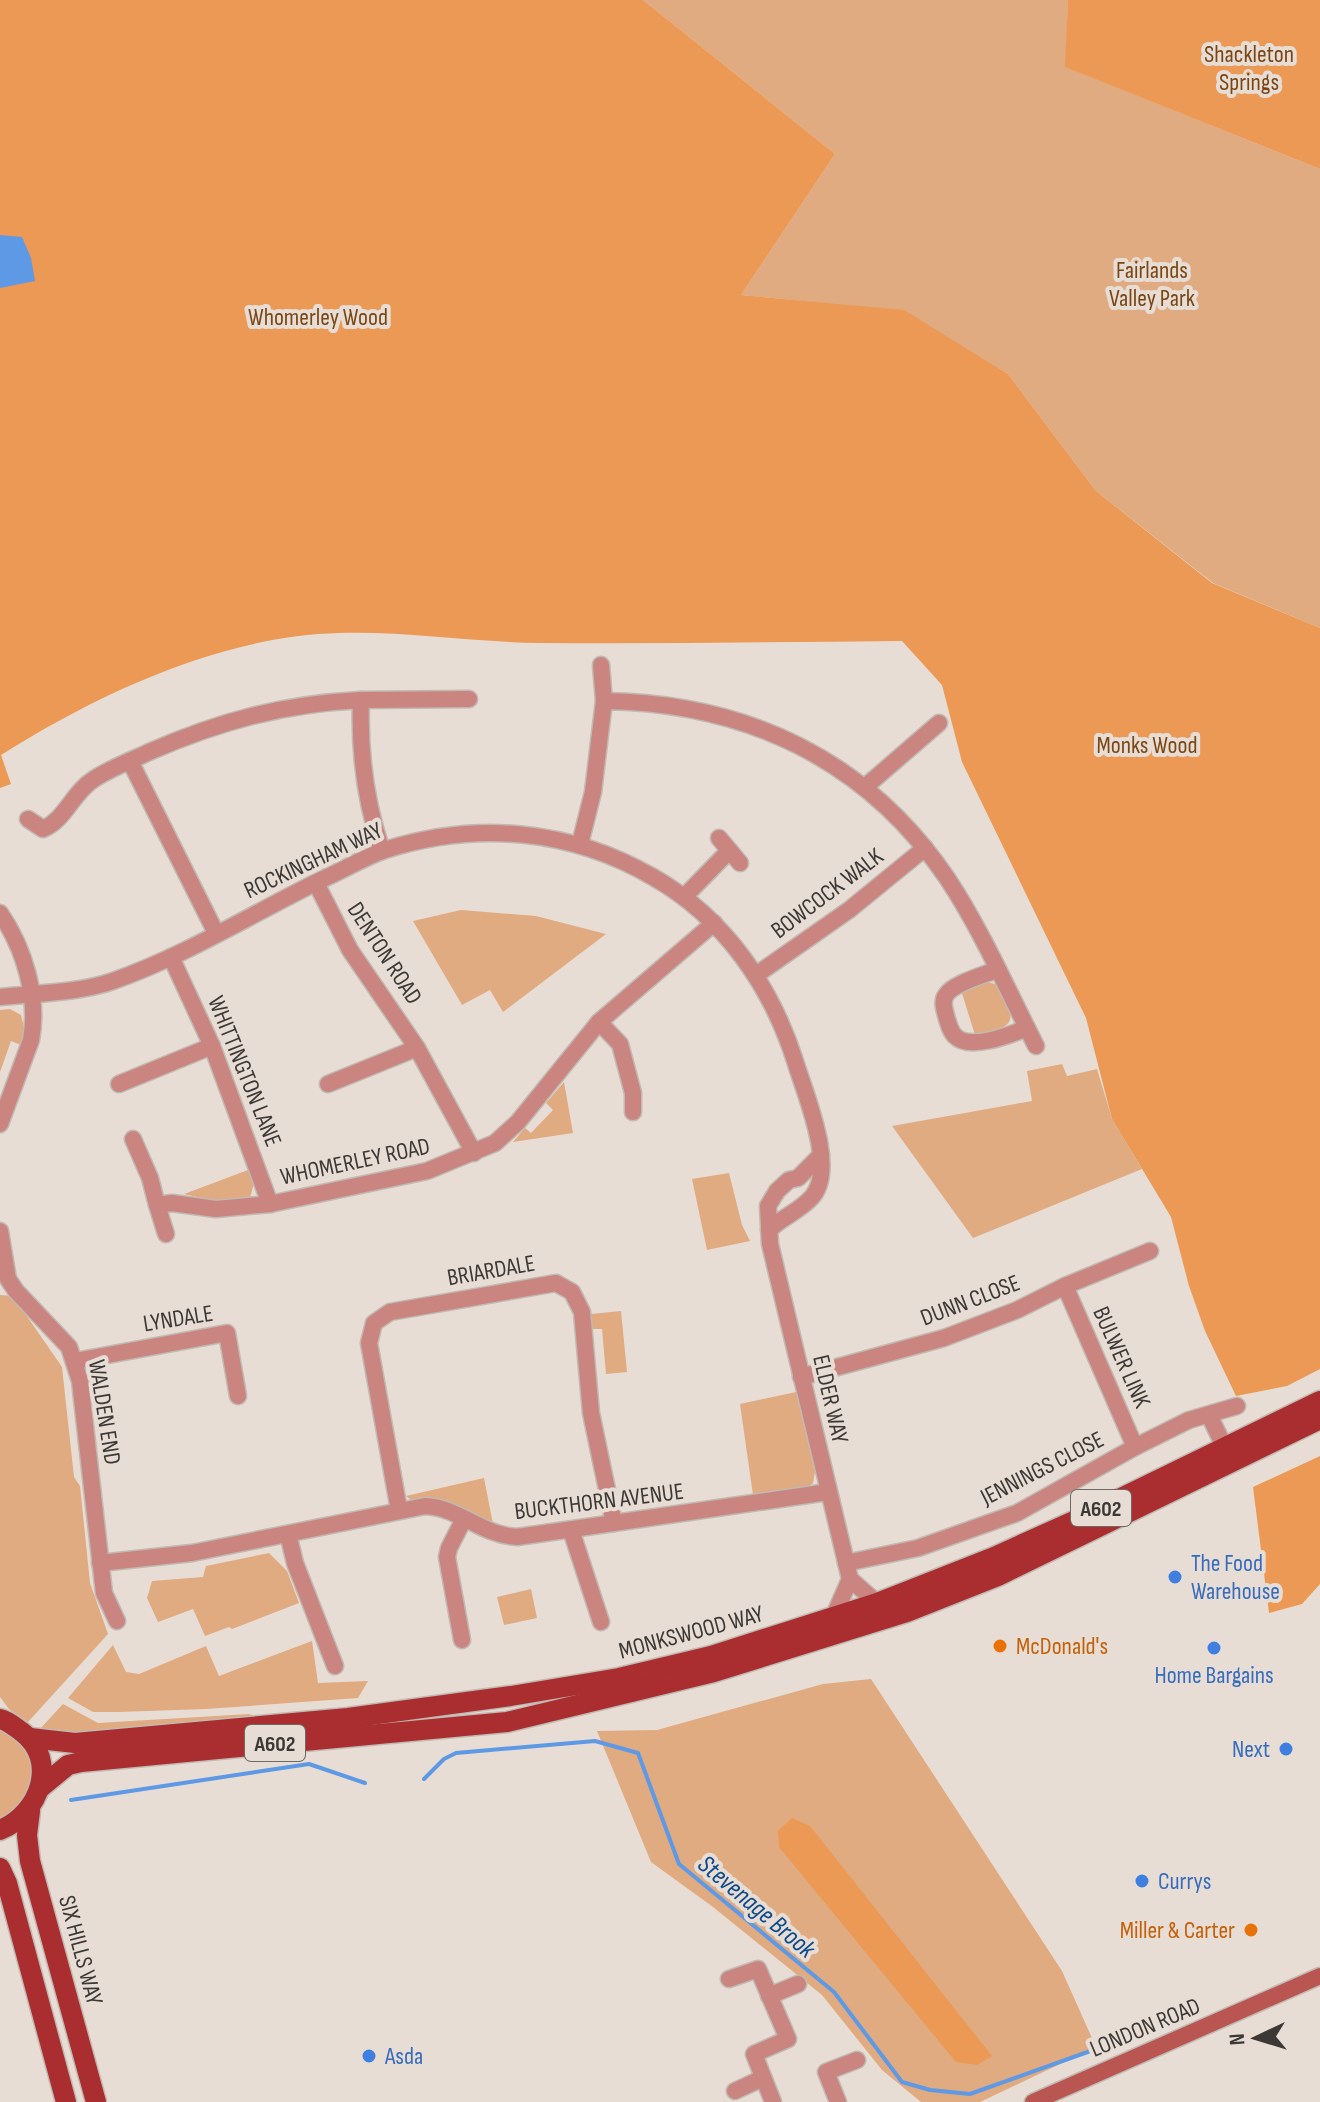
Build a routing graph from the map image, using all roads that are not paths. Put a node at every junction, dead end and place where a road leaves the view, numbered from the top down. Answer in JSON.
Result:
{"nodes":[{"id":1,"x":601,"y":665,"type":"dead end"},
{"id":2,"x":469,"y":699,"type":"dead end"},
{"id":3,"x":361,"y":700,"type":"junction"},
{"id":4,"x":604,"y":701,"type":"junction"},
{"id":5,"x":939,"y":723,"type":"dead end"},
{"id":6,"x":130,"y":761,"type":"junction"},
{"id":7,"x":865,"y":787,"type":"junction"},
{"id":8,"x":28,"y":819,"type":"dead end"},
{"id":9,"x":580,"y":844,"type":"junction"},
{"id":10,"x":925,"y":848,"type":"junction"},
{"id":11,"x":382,"y":851,"type":"junction"},
{"id":12,"x":729,"y":851,"type":"dead end"},
{"id":13,"x":316,"y":883,"type":"junction"},
{"id":14,"x":684,"y":897,"type":"junction"},
{"id":15,"x":0,"y":913,"type":"edge"},
{"id":16,"x":714,"y":923,"type":"junction"},
{"id":17,"x":216,"y":933,"type":"junction"},
{"id":18,"x":171,"y":957,"type":"junction"},
{"id":19,"x":996,"y":970,"type":"junction"},
{"id":20,"x":756,"y":975,"type":"junction"},
{"id":21,"x":30,"y":994,"type":"junction"},
{"id":22,"x":0,"y":997,"type":"edge"},
{"id":23,"x":599,"y":1022,"type":"junction"},
{"id":24,"x":1027,"y":1028,"type":"junction"},
{"id":25,"x":212,"y":1046,"type":"junction"},
{"id":26,"x":1036,"y":1046,"type":"dead end"},
{"id":27,"x":417,"y":1048,"type":"junction"},
{"id":28,"x":119,"y":1084,"type":"dead end"},
{"id":29,"x":328,"y":1084,"type":"dead end"},
{"id":30,"x":633,"y":1112,"type":"dead end"},
{"id":31,"x":0,"y":1124,"type":"edge"},
{"id":32,"x":133,"y":1139,"type":"dead end"},
{"id":33,"x":474,"y":1153,"type":"junction"},
{"id":34,"x":821,"y":1155,"type":"junction"},
{"id":35,"x":270,"y":1204,"type":"junction"},
{"id":36,"x":157,"y":1205,"type":"junction"},
{"id":37,"x":769,"y":1230,"type":"junction"},
{"id":38,"x":0,"y":1231,"type":"edge"},
{"id":39,"x":166,"y":1234,"type":"dead end"},
{"id":40,"x":1150,"y":1251,"type":"dead end"},
{"id":41,"x":1065,"y":1286,"type":"junction"},
{"id":42,"x":75,"y":1361,"type":"junction"},
{"id":43,"x":801,"y":1377,"type":"junction"},
{"id":44,"x":238,"y":1396,"type":"dead end"},
{"id":45,"x":1320,"y":1401,"type":"edge"},
{"id":46,"x":1237,"y":1406,"type":"dead end"},
{"id":47,"x":1209,"y":1415,"type":"junction"},
{"id":48,"x":1320,"y":1419,"type":"edge"},
{"id":49,"x":1135,"y":1447,"type":"junction"},
{"id":50,"x":1225,"y":1448,"type":"junction"},
{"id":51,"x":828,"y":1492,"type":"junction"},
{"id":52,"x":399,"y":1510,"type":"junction"},
{"id":53,"x":464,"y":1519,"type":"junction"},
{"id":54,"x":614,"y":1523,"type":"junction"},
{"id":55,"x":571,"y":1530,"type":"junction"},
{"id":56,"x":288,"y":1534,"type":"junction"},
{"id":57,"x":100,"y":1563,"type":"junction"},
{"id":58,"x":848,"y":1571,"type":"junction"},
{"id":59,"x":877,"y":1603,"type":"junction"},
{"id":60,"x":833,"y":1618,"type":"junction"},
{"id":61,"x":117,"y":1621,"type":"dead end"},
{"id":62,"x":601,"y":1622,"type":"dead end"},
{"id":63,"x":462,"y":1640,"type":"dead end"},
{"id":64,"x":335,"y":1666,"type":"dead end"},
{"id":65,"x":0,"y":1719,"type":"edge"},
{"id":66,"x":30,"y":1738,"type":"junction"},
{"id":67,"x":40,"y":1788,"type":"junction"},
{"id":68,"x":30,"y":1811,"type":"junction"},
{"id":69,"x":0,"y":1830,"type":"edge"},
{"id":70,"x":0,"y":1868,"type":"edge"},
{"id":71,"x":1320,"y":1976,"type":"edge"},
{"id":72,"x":729,"y":1979,"type":"dead end"},
{"id":73,"x":798,"y":1984,"type":"dead end"},
{"id":74,"x":769,"y":1996,"type":"junction"},
{"id":75,"x":857,"y":2060,"type":"dead end"},
{"id":76,"x":763,"y":2078,"type":"junction"},
{"id":77,"x":735,"y":2091,"type":"dead end"},
{"id":78,"x":66,"y":2102,"type":"edge"},
{"id":79,"x":96,"y":2102,"type":"edge"},
{"id":80,"x":773,"y":2102,"type":"edge"},
{"id":81,"x":838,"y":2102,"type":"edge"},
{"id":82,"x":1033,"y":2102,"type":"edge"}],
"edges":[{"from":1,"to":4,"type":"street"},
{"from":2,"to":3,"type":"street"},
{"from":3,"to":6,"type":"street"},
{"from":3,"to":11,"type":"street"},
{"from":4,"to":7,"type":"street"},
{"from":4,"to":9,"type":"street"},
{"from":5,"to":7,"type":"street"},
{"from":6,"to":8,"type":"street"},
{"from":6,"to":17,"type":"street"},
{"from":7,"to":10,"type":"street"},
{"from":9,"to":11,"type":"street","name":"ROCKINGHAM WAY"},
{"from":9,"to":14,"type":"street","name":"ROCKINGHAM WAY"},
{"from":10,"to":19,"type":"street"},
{"from":10,"to":20,"type":"street","name":"BOWCOCK WALK"},
{"from":11,"to":13,"type":"street","name":"ROCKINGHAM WAY"},
{"from":12,"to":14,"type":"street"},
{"from":13,"to":17,"type":"street","name":"ROCKINGHAM WAY"},
{"from":13,"to":27,"type":"street","name":"DENTON ROAD"},
{"from":14,"to":16,"type":"street","name":"ROCKINGHAM WAY"},
{"from":15,"to":21,"type":"street"},
{"from":16,"to":20,"type":"street","name":"ROCKINGHAM WAY"},
{"from":16,"to":23,"type":"street","name":"WHOMERLEY ROAD"},
{"from":17,"to":18,"type":"street","name":"ROCKINGHAM WAY"},
{"from":18,"to":21,"type":"street","name":"ROCKINGHAM WAY"},
{"from":18,"to":25,"type":"street","name":"WHITTINGTON LANE"},
{"from":19,"to":24,"type":"street"},
{"from":19,"to":24,"type":"street"},
{"from":20,"to":34,"type":"street","name":"ROCKINGHAM WAY"},
{"from":21,"to":22,"type":"street","name":"ROCKINGHAM WAY"},
{"from":21,"to":31,"type":"street"},
{"from":23,"to":30,"type":"street"},
{"from":23,"to":33,"type":"street","name":"WHOMERLEY ROAD"},
{"from":24,"to":26,"type":"street"},
{"from":25,"to":28,"type":"street"},
{"from":25,"to":35,"type":"street","name":"WHITTINGTON LANE"},
{"from":27,"to":29,"type":"street"},
{"from":27,"to":33,"type":"street","name":"DENTON ROAD"},
{"from":32,"to":36,"type":"street"},
{"from":33,"to":35,"type":"street","name":"WHOMERLEY ROAD"},
{"from":34,"to":37,"type":"street"},
{"from":34,"to":37,"type":"street","name":"ELDER WAY"},
{"from":35,"to":36,"type":"street","name":"WHOMERLEY ROAD"},
{"from":36,"to":39,"type":"street"},
{"from":37,"to":43,"type":"street","name":"ELDER WAY"},
{"from":38,"to":42,"type":"street","name":"WALDEN END"},
{"from":40,"to":41,"type":"street","name":"DUNN CLOSE"},
{"from":41,"to":43,"type":"street","name":"DUNN CLOSE"},
{"from":41,"to":49,"type":"street","name":"BULWER LINK"},
{"from":42,"to":44,"type":"street","name":"LYNDALE"},
{"from":42,"to":57,"type":"street","name":"WALDEN END"},
{"from":43,"to":51,"type":"street","name":"ELDER WAY"},
{"from":45,"to":50,"type":"main road","name":"MONKSWOOD WAY","number":"A602"},
{"from":46,"to":47,"type":"street","name":"JENNINGS CLOSE"},
{"from":47,"to":49,"type":"street","name":"JENNINGS CLOSE"},
{"from":47,"to":50,"type":"street"},
{"from":48,"to":67,"type":"main road","name":"MONKSWOOD WAY","number":"A602"},
{"from":49,"to":58,"type":"street","name":"JENNINGS CLOSE"},
{"from":50,"to":59,"type":"main road","name":"MONKSWOOD WAY","number":"A602"},
{"from":51,"to":54,"type":"street","name":"BUCKTHORN AVENUE"},
{"from":51,"to":58,"type":"street","name":"ELDER WAY"},
{"from":52,"to":53,"type":"street","name":"BUCKTHORN AVENUE"},
{"from":52,"to":54,"type":"street","name":"BRIARDALE"},
{"from":52,"to":56,"type":"street","name":"BUCKTHORN AVENUE"},
{"from":53,"to":55,"type":"street","name":"BUCKTHORN AVENUE"},
{"from":53,"to":63,"type":"street"},
{"from":54,"to":55,"type":"street","name":"BUCKTHORN AVENUE"},
{"from":55,"to":62,"type":"street"},
{"from":56,"to":57,"type":"street","name":"BUCKTHORN AVENUE"},
{"from":56,"to":64,"type":"street"},
{"from":57,"to":61,"type":"street","name":"WALDEN END"},
{"from":58,"to":59,"type":"street"},
{"from":58,"to":60,"type":"street"},
{"from":59,"to":60,"type":"main road","name":"MONKSWOOD WAY","number":"A602"},
{"from":60,"to":66,"type":"main road","name":"MONKSWOOD WAY","number":"A602"},
{"from":65,"to":66,"type":"main road","number":"A602"},
{"from":66,"to":67,"type":"main road"},
{"from":67,"to":68,"type":"main road","number":"A602"},
{"from":68,"to":69,"type":"main road"},
{"from":68,"to":79,"type":"main road","name":"SIX HILLS WAY","number":"A602"},
{"from":70,"to":78,"type":"main road"},
{"from":71,"to":82,"type":"main road","name":"LONDON ROAD"},
{"from":72,"to":74,"type":"street"},
{"from":73,"to":74,"type":"street"},
{"from":74,"to":76,"type":"street"},
{"from":75,"to":81,"type":"street"},
{"from":76,"to":77,"type":"street"},
{"from":76,"to":80,"type":"street"}]}
